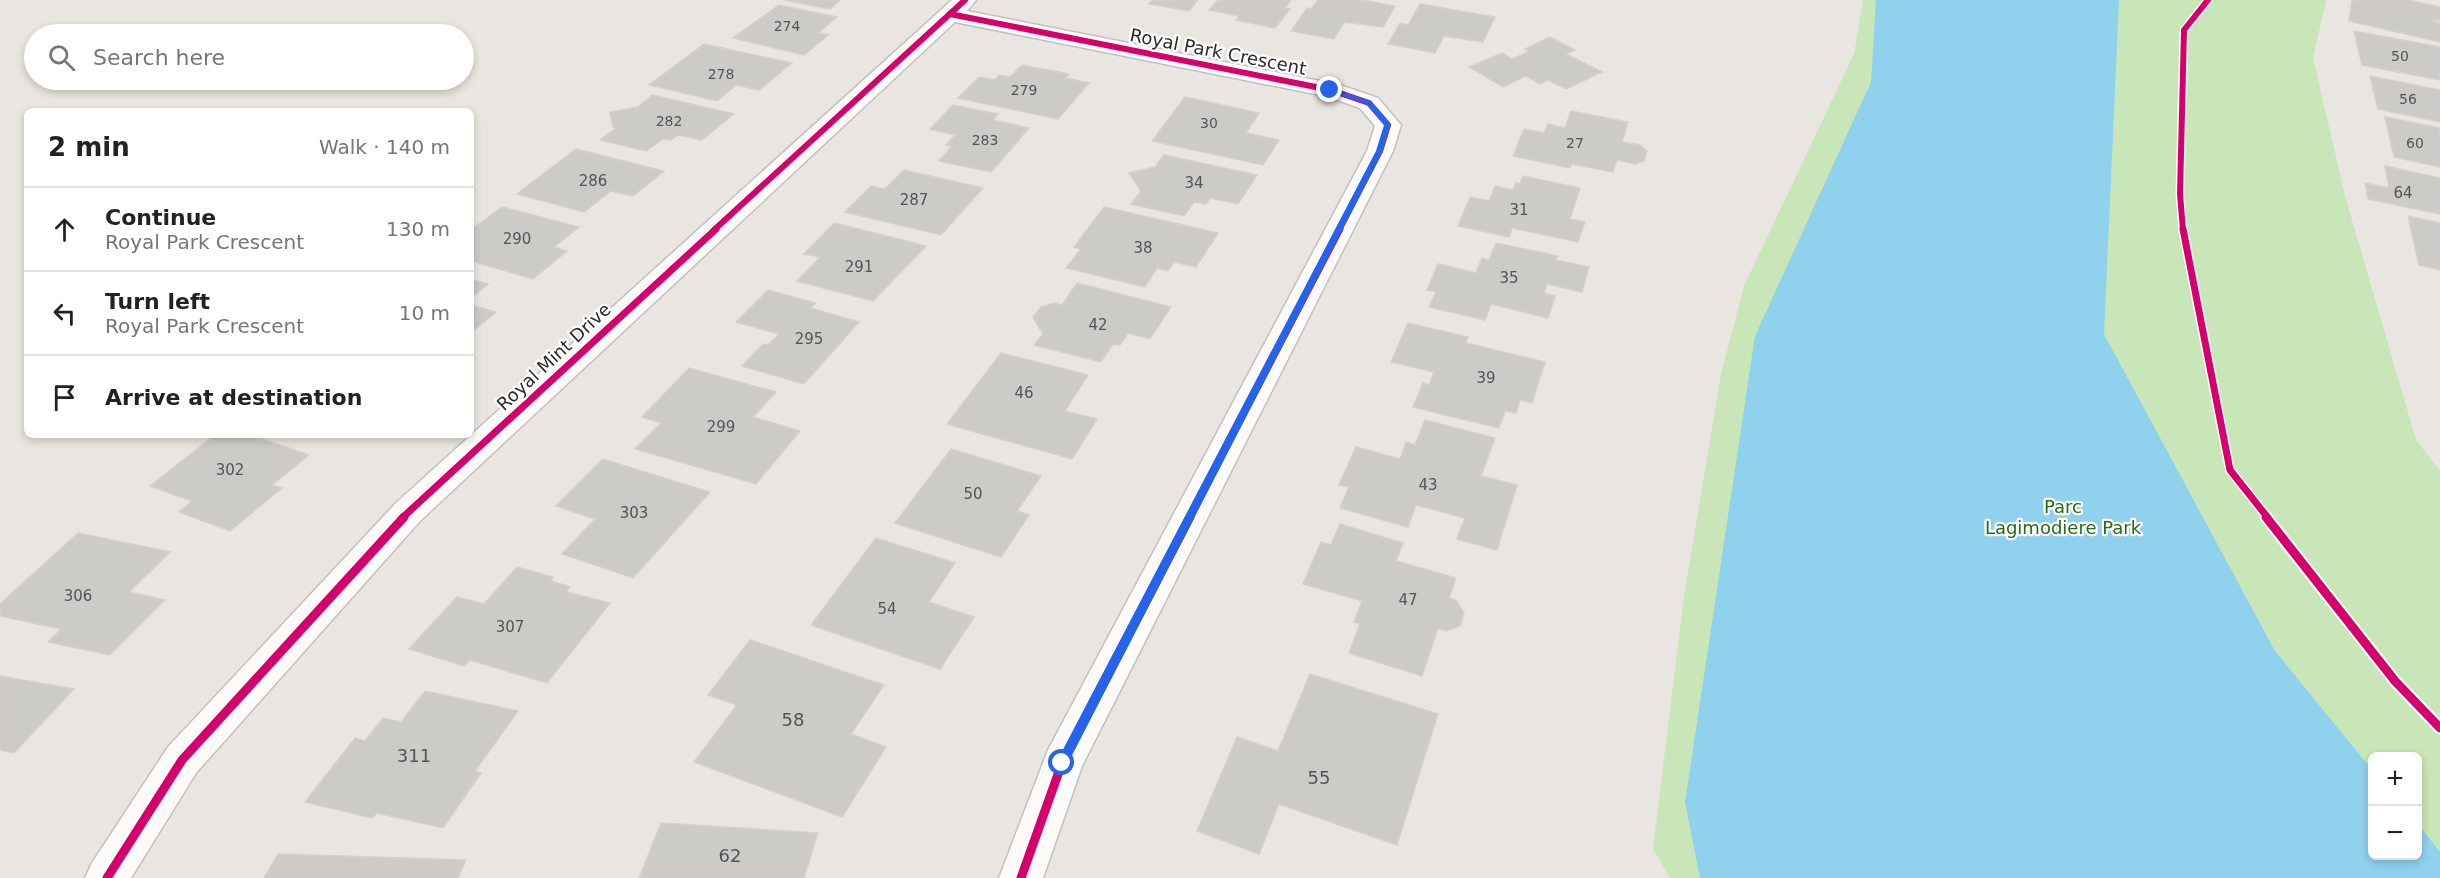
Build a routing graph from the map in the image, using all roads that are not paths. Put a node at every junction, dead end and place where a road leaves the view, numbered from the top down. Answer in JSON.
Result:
{"nodes":[{"id":1,"x":958,"y":7,"type":"edge"},
{"id":2,"x":107,"y":878,"type":"edge"},
{"id":3,"x":1021,"y":878,"type":"edge"}],
"edges":[{"from":1,"to":2,"type":"street","name":"Royal Mint Drive"},
{"from":1,"to":3,"type":"street","name":"Royal Park Crescent"}]}
